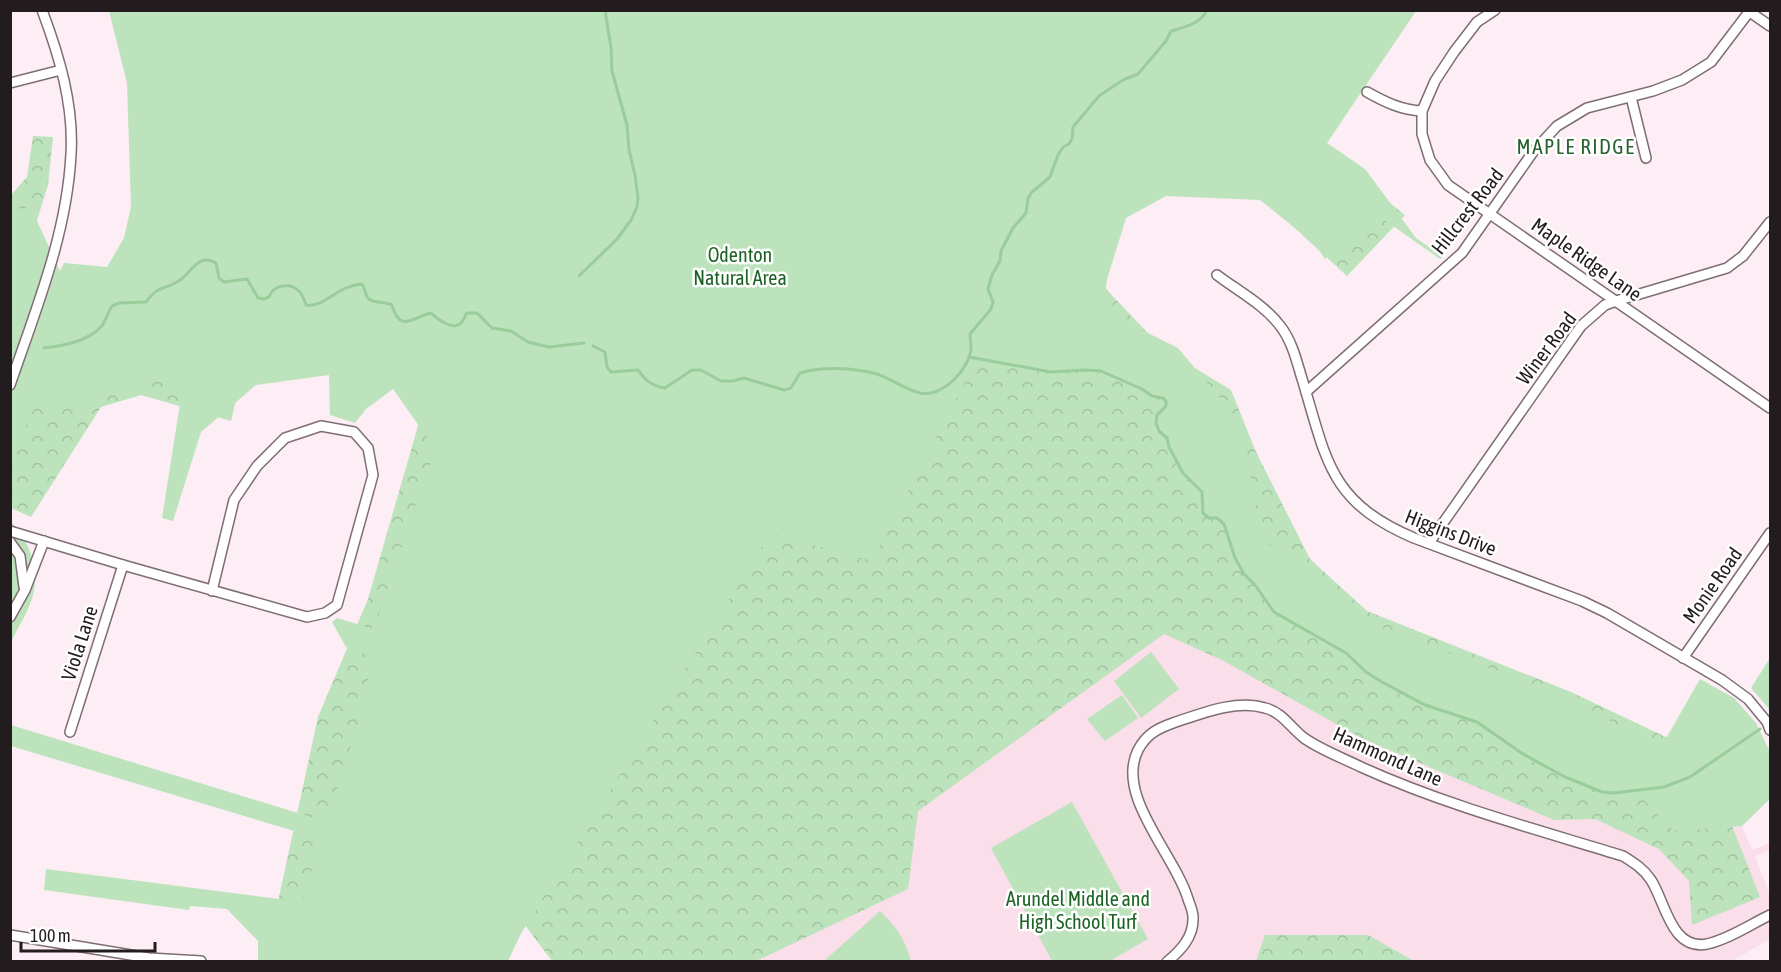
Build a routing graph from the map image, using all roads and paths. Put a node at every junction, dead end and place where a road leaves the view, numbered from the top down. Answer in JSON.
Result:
{"nodes":[{"id":1,"x":42,"y":10,"type":"edge"},
{"id":2,"x":1496,"y":10,"type":"edge"},
{"id":3,"x":1748,"y":11,"type":"edge"},
{"id":4,"x":1770,"y":26,"type":"edge"},
{"id":5,"x":61,"y":70,"type":"junction"},
{"id":6,"x":10,"y":83,"type":"edge"},
{"id":7,"x":1367,"y":92,"type":"dead end"},
{"id":8,"x":1631,"y":97,"type":"junction"},
{"id":9,"x":1422,"y":111,"type":"junction"},
{"id":10,"x":1646,"y":158,"type":"dead end"},
{"id":11,"x":1490,"y":214,"type":"junction"},
{"id":12,"x":1770,"y":222,"type":"edge"},
{"id":13,"x":1216,"y":275,"type":"dead end"},
{"id":14,"x":1616,"y":301,"type":"junction"},
{"id":15,"x":10,"y":384,"type":"edge"},
{"id":16,"x":1306,"y":392,"type":"junction"},
{"id":17,"x":1770,"y":408,"type":"edge"},
{"id":18,"x":10,"y":531,"type":"edge"},
{"id":19,"x":1770,"y":533,"type":"edge"},
{"id":20,"x":44,"y":541,"type":"junction"},
{"id":21,"x":10,"y":542,"type":"edge"},
{"id":22,"x":1430,"y":543,"type":"junction"},
{"id":23,"x":123,"y":565,"type":"junction"},
{"id":24,"x":25,"y":590,"type":"junction"},
{"id":25,"x":212,"y":591,"type":"junction"},
{"id":26,"x":10,"y":617,"type":"edge"},
{"id":27,"x":1683,"y":658,"type":"junction"},
{"id":28,"x":1770,"y":730,"type":"edge"},
{"id":29,"x":70,"y":732,"type":"dead end"},
{"id":30,"x":1770,"y":915,"type":"edge"},
{"id":31,"x":10,"y":935,"type":"edge"},
{"id":32,"x":149,"y":960,"type":"edge"},
{"id":33,"x":201,"y":962,"type":"edge"},
{"id":34,"x":1167,"y":962,"type":"edge"}],
"edges":[{"from":1,"to":5,"type":"street"},
{"from":2,"to":9,"type":"street"},
{"from":3,"to":4,"type":"street"},
{"from":3,"to":8,"type":"street","name":"Hillcrest Road"},
{"from":5,"to":6,"type":"street"},
{"from":5,"to":15,"type":"street"},
{"from":7,"to":9,"type":"street"},
{"from":8,"to":10,"type":"street"},
{"from":8,"to":11,"type":"street","name":"Hillcrest Road"},
{"from":9,"to":11,"type":"street","name":"Maple Ridge Lane"},
{"from":11,"to":14,"type":"street","name":"Maple Ridge Lane"},
{"from":11,"to":16,"type":"street","name":"Hillcrest Road"},
{"from":12,"to":14,"type":"street","name":"Winer Road"},
{"from":13,"to":16,"type":"street","name":"Higgins Drive"},
{"from":14,"to":17,"type":"street","name":"Maple Ridge Lane"},
{"from":14,"to":22,"type":"street","name":"Winer Road"},
{"from":16,"to":22,"type":"street","name":"Higgins Drive"},
{"from":18,"to":20,"type":"street"},
{"from":19,"to":27,"type":"street","name":"Monie Road"},
{"from":20,"to":23,"type":"street"},
{"from":20,"to":24,"type":"street"},
{"from":21,"to":24,"type":"street"},
{"from":22,"to":27,"type":"street","name":"Higgins Drive"},
{"from":23,"to":25,"type":"street"},
{"from":23,"to":29,"type":"street","name":"Viola Lane"},
{"from":24,"to":26,"type":"street"},
{"from":25,"to":25,"type":"street"},
{"from":27,"to":28,"type":"street","name":"Higgins Drive"},
{"from":30,"to":34,"type":"street","name":"Hammond Lane"},
{"from":31,"to":32,"type":"street"},
{"from":32,"to":33,"type":"street"}]}
